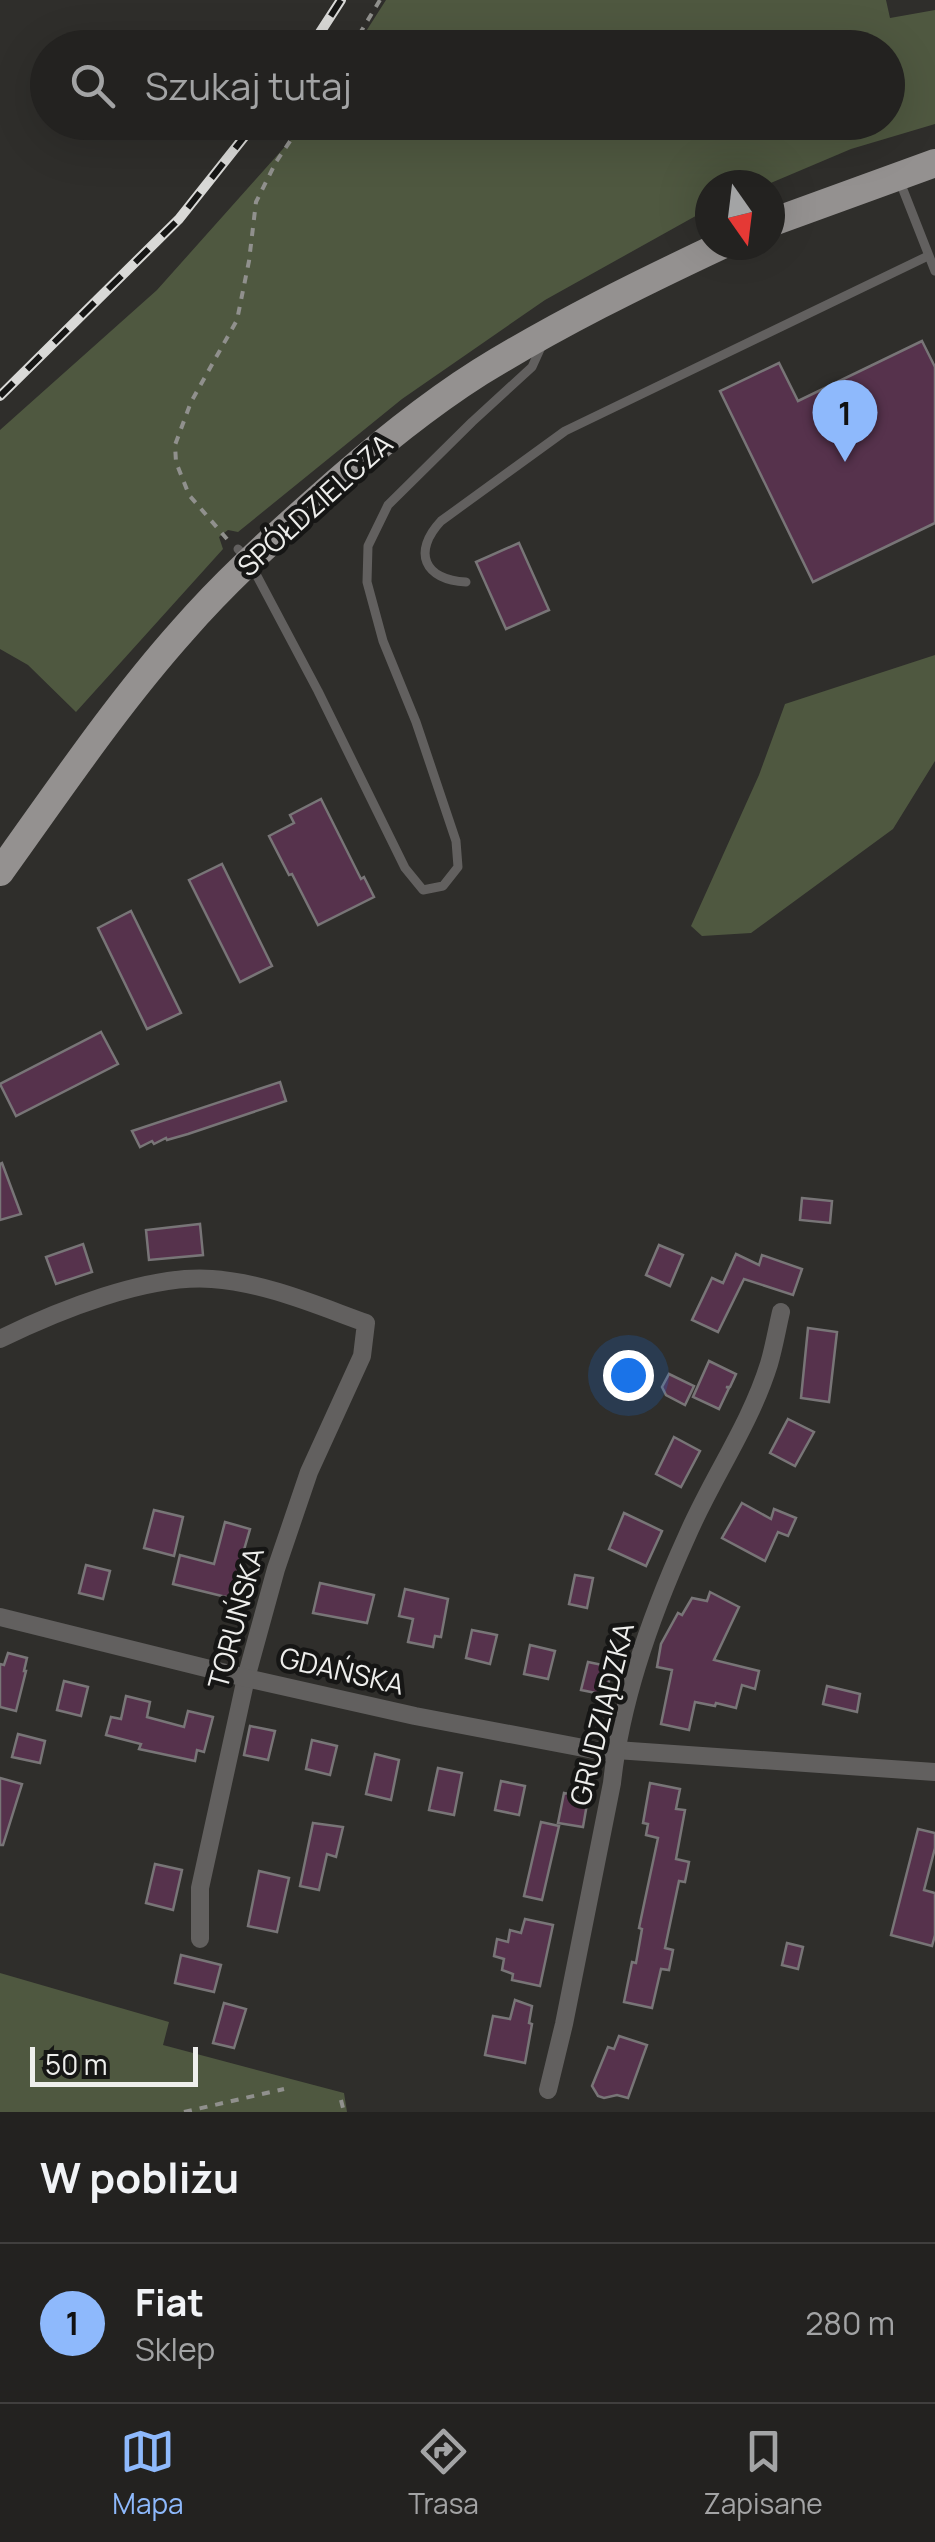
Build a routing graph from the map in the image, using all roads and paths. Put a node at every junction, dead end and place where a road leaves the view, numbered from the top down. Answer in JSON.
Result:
{"nodes":[{"id":1,"x":380,"y":0,"type":"edge"},
{"id":2,"x":362,"y":30,"type":"edge"},
{"id":3,"x":291,"y":140,"type":"edge"},
{"id":4,"x":935,"y":163,"type":"edge"},
{"id":5,"x":898,"y":175,"type":"junction"},
{"id":6,"x":785,"y":217,"type":"edge"},
{"id":7,"x":928,"y":256,"type":"junction"},
{"id":8,"x":695,"y":258,"type":"edge"},
{"id":9,"x":935,"y":271,"type":"edge"},
{"id":10,"x":547,"y":333,"type":"junction"},
{"id":11,"x":244,"y":555,"type":"junction"},
{"id":12,"x":466,"y":582,"type":"dead end"},
{"id":13,"x":0,"y":872,"type":"edge"},
{"id":14,"x":780,"y":1312,"type":"dead end"},
{"id":15,"x":0,"y":1339,"type":"edge"},
{"id":16,"x":0,"y":1618,"type":"edge"},
{"id":17,"x":246,"y":1678,"type":"junction"},
{"id":18,"x":616,"y":1752,"type":"junction"},
{"id":19,"x":935,"y":1772,"type":"edge"},
{"id":20,"x":200,"y":1939,"type":"dead end"},
{"id":21,"x":284,"y":2089,"type":"dead end"},
{"id":22,"x":548,"y":2090,"type":"dead end"},
{"id":23,"x":341,"y":2100,"type":"dead end"},
{"id":24,"x":184,"y":2112,"type":"edge"},
{"id":25,"x":344,"y":2112,"type":"edge"}],
"edges":[{"from":1,"to":2,"type":"path"},
{"from":3,"to":11,"type":"path"},
{"from":4,"to":5,"type":"main road"},
{"from":5,"to":6,"type":"main road"},
{"from":5,"to":7,"type":"lane"},
{"from":7,"to":9,"type":"lane"},
{"from":7,"to":12,"type":"lane"},
{"from":8,"to":10,"type":"main road","name":"SPÓŁDZIELCZA"},
{"from":10,"to":11,"type":"main road","name":"SPÓŁDZIELCZA"},
{"from":10,"to":11,"type":"lane"},
{"from":11,"to":13,"type":"main road","name":"SPÓŁDZIELCZA"},
{"from":14,"to":18,"type":"street","name":"GRUDZIĄDZKA"},
{"from":15,"to":17,"type":"street","name":"TORUŃSKA"},
{"from":16,"to":17,"type":"street","name":"GDAŃSKA"},
{"from":17,"to":18,"type":"street","name":"GDAŃSKA"},
{"from":17,"to":20,"type":"street","name":"TORUŃSKA"},
{"from":18,"to":19,"type":"street","name":"GDAŃSKA"},
{"from":18,"to":22,"type":"street","name":"GRUDZIĄDZKA"},
{"from":21,"to":24,"type":"path"},
{"from":23,"to":25,"type":"path"}]}
